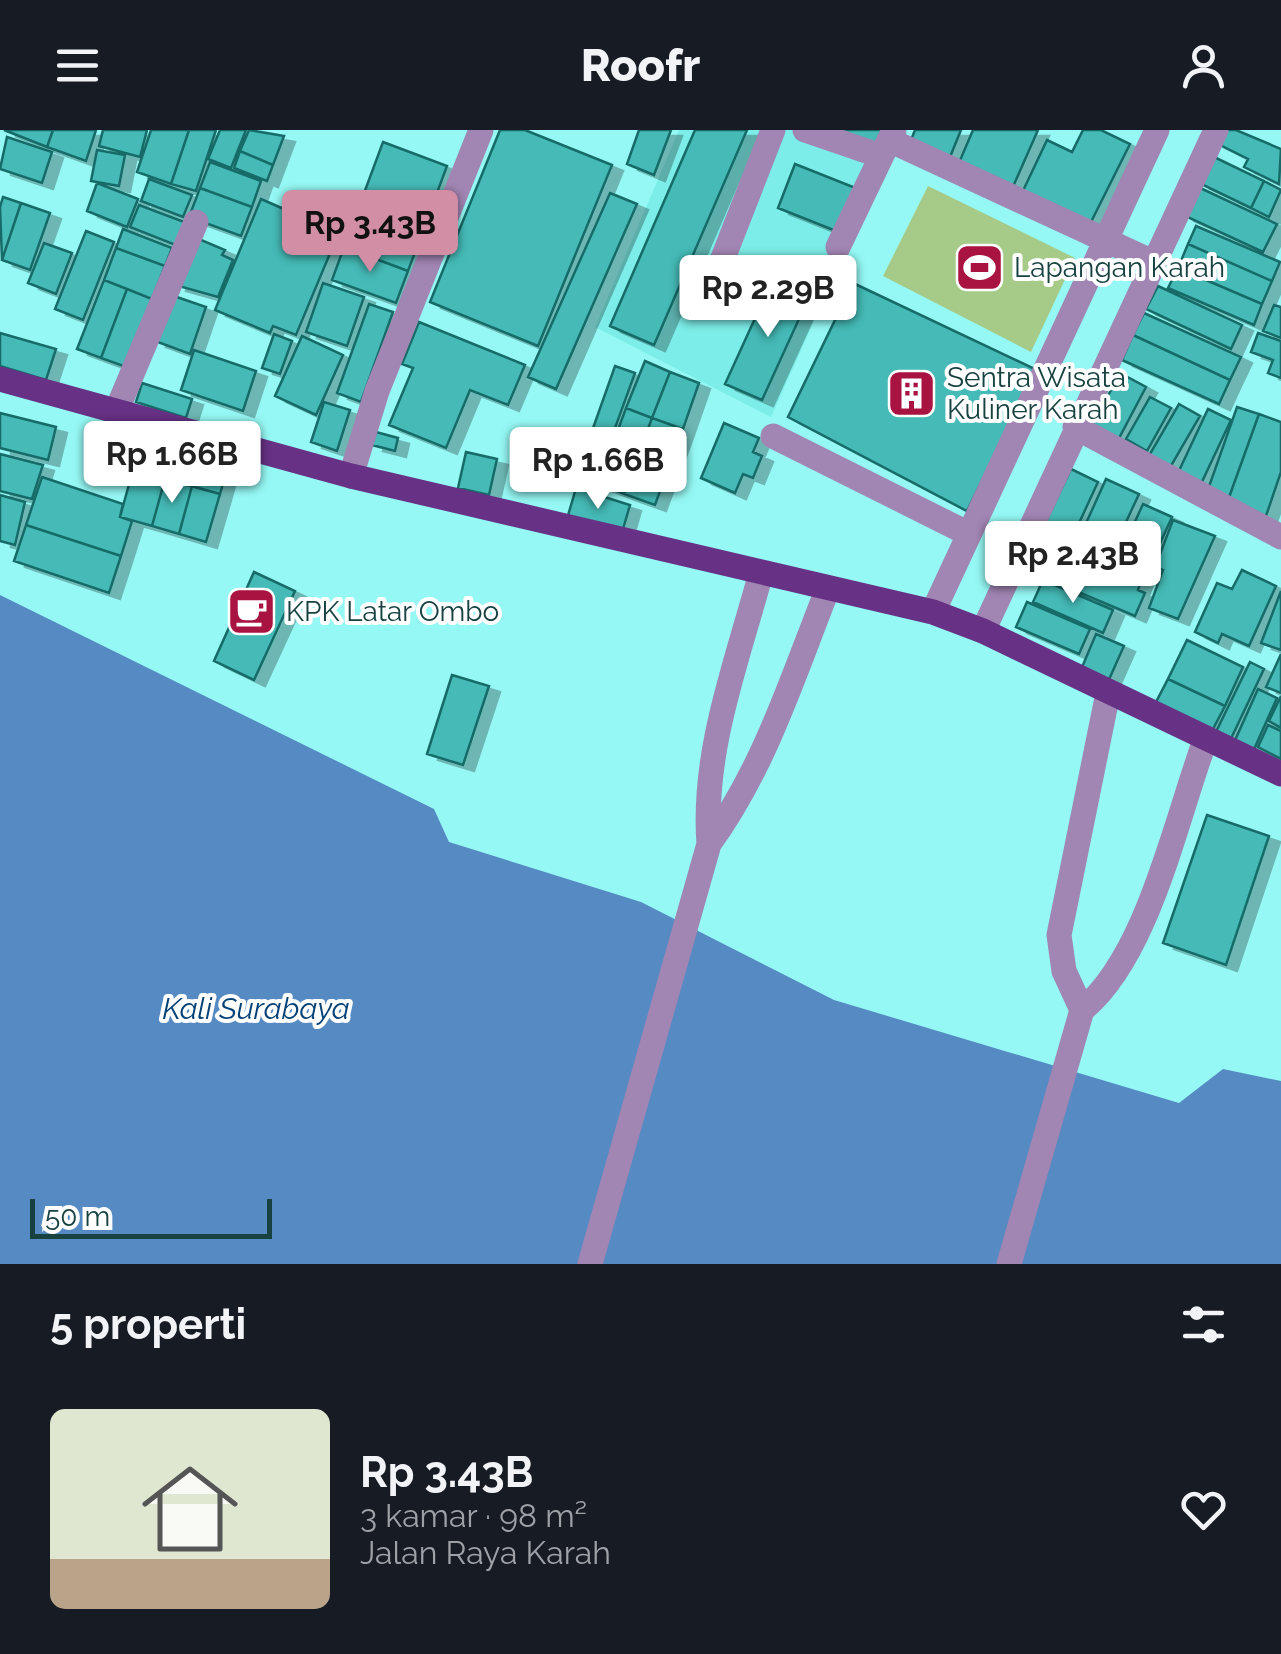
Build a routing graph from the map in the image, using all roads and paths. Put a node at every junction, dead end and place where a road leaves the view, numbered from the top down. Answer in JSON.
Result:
{"nodes":[{"id":1,"x":481,"y":130,"type":"edge"},
{"id":2,"x":773,"y":130,"type":"edge"},
{"id":3,"x":805,"y":130,"type":"edge"},
{"id":4,"x":1157,"y":130,"type":"edge"},
{"id":5,"x":1216,"y":130,"type":"edge"},
{"id":6,"x":888,"y":142,"type":"edge"},
{"id":7,"x":196,"y":222,"type":"dead end"},
{"id":8,"x":1106,"y":240,"type":"junction"},
{"id":9,"x":838,"y":247,"type":"dead end"},
{"id":10,"x":1153,"y":262,"type":"junction"},
{"id":11,"x":718,"y":271,"type":"dead end"},
{"id":12,"x":5,"y":380,"type":"edge"},
{"id":13,"x":116,"y":412,"type":"junction"},
{"id":14,"x":1075,"y":427,"type":"junction"},
{"id":15,"x":773,"y":436,"type":"dead end"},
{"id":16,"x":351,"y":476,"type":"junction"},
{"id":17,"x":1280,"y":532,"type":"edge"},
{"id":18,"x":969,"y":534,"type":"junction"},
{"id":19,"x":761,"y":573,"type":"junction"},
{"id":20,"x":828,"y":588,"type":"junction"},
{"id":21,"x":933,"y":612,"type":"junction"},
{"id":22,"x":982,"y":631,"type":"junction"},
{"id":23,"x":1108,"y":693,"type":"junction"},
{"id":24,"x":1206,"y":738,"type":"junction"},
{"id":25,"x":1281,"y":774,"type":"edge"},
{"id":26,"x":706,"y":856,"type":"junction"},
{"id":27,"x":1080,"y":1018,"type":"junction"},
{"id":28,"x":590,"y":1264,"type":"edge"},
{"id":29,"x":1009,"y":1264,"type":"edge"}],
"edges":[{"from":1,"to":16,"type":"street"},
{"from":2,"to":11,"type":"street"},
{"from":3,"to":6,"type":"street"},
{"from":4,"to":8,"type":"street"},
{"from":5,"to":10,"type":"street"},
{"from":6,"to":8,"type":"street"},
{"from":6,"to":9,"type":"street"},
{"from":7,"to":13,"type":"street"},
{"from":8,"to":10,"type":"street"},
{"from":8,"to":18,"type":"street"},
{"from":10,"to":14,"type":"street"},
{"from":12,"to":13,"type":"main road"},
{"from":13,"to":16,"type":"main road"},
{"from":14,"to":17,"type":"street"},
{"from":14,"to":22,"type":"street"},
{"from":15,"to":18,"type":"street"},
{"from":16,"to":19,"type":"main road"},
{"from":18,"to":21,"type":"street"},
{"from":19,"to":20,"type":"main road"},
{"from":19,"to":26,"type":"street"},
{"from":20,"to":21,"type":"main road"},
{"from":20,"to":26,"type":"street"},
{"from":21,"to":22,"type":"main road"},
{"from":22,"to":23,"type":"main road"},
{"from":23,"to":24,"type":"main road"},
{"from":23,"to":27,"type":"street"},
{"from":24,"to":25,"type":"main road"},
{"from":24,"to":27,"type":"street"},
{"from":26,"to":28,"type":"street"},
{"from":27,"to":29,"type":"street"}]}
